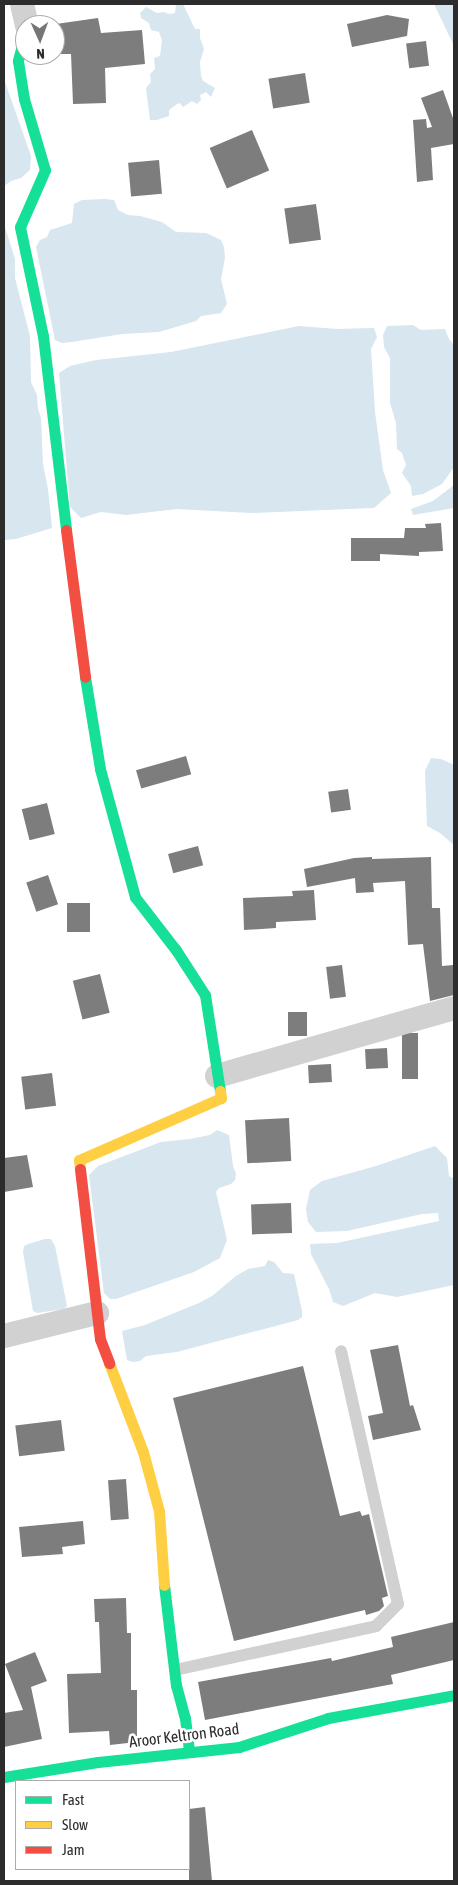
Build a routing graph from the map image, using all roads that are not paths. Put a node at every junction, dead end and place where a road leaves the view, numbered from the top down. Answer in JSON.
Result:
{"nodes":[{"id":1,"x":19,"y":65,"type":"edge"},
{"id":2,"x":454,"y":1008,"type":"edge"},
{"id":3,"x":217,"y":1076,"type":"junction"},
{"id":4,"x":97,"y":1313,"type":"junction"},
{"id":5,"x":4,"y":1336,"type":"edge"},
{"id":6,"x":341,"y":1351,"type":"dead end"},
{"id":7,"x":175,"y":1670,"type":"junction"},
{"id":8,"x":454,"y":1695,"type":"edge"},
{"id":9,"x":189,"y":1752,"type":"junction"},
{"id":10,"x":4,"y":1777,"type":"edge"}],
"edges":[{"from":1,"to":3,"type":"street"},
{"from":2,"to":3,"type":"street"},
{"from":3,"to":4,"type":"street"},
{"from":4,"to":5,"type":"street"},
{"from":4,"to":7,"type":"street"},
{"from":6,"to":7,"type":"lane"},
{"from":7,"to":9,"type":"street"},
{"from":8,"to":9,"type":"street","name":"Aroor Keltron Road"},
{"from":9,"to":10,"type":"street","name":"Aroor Keltron Road"}]}
